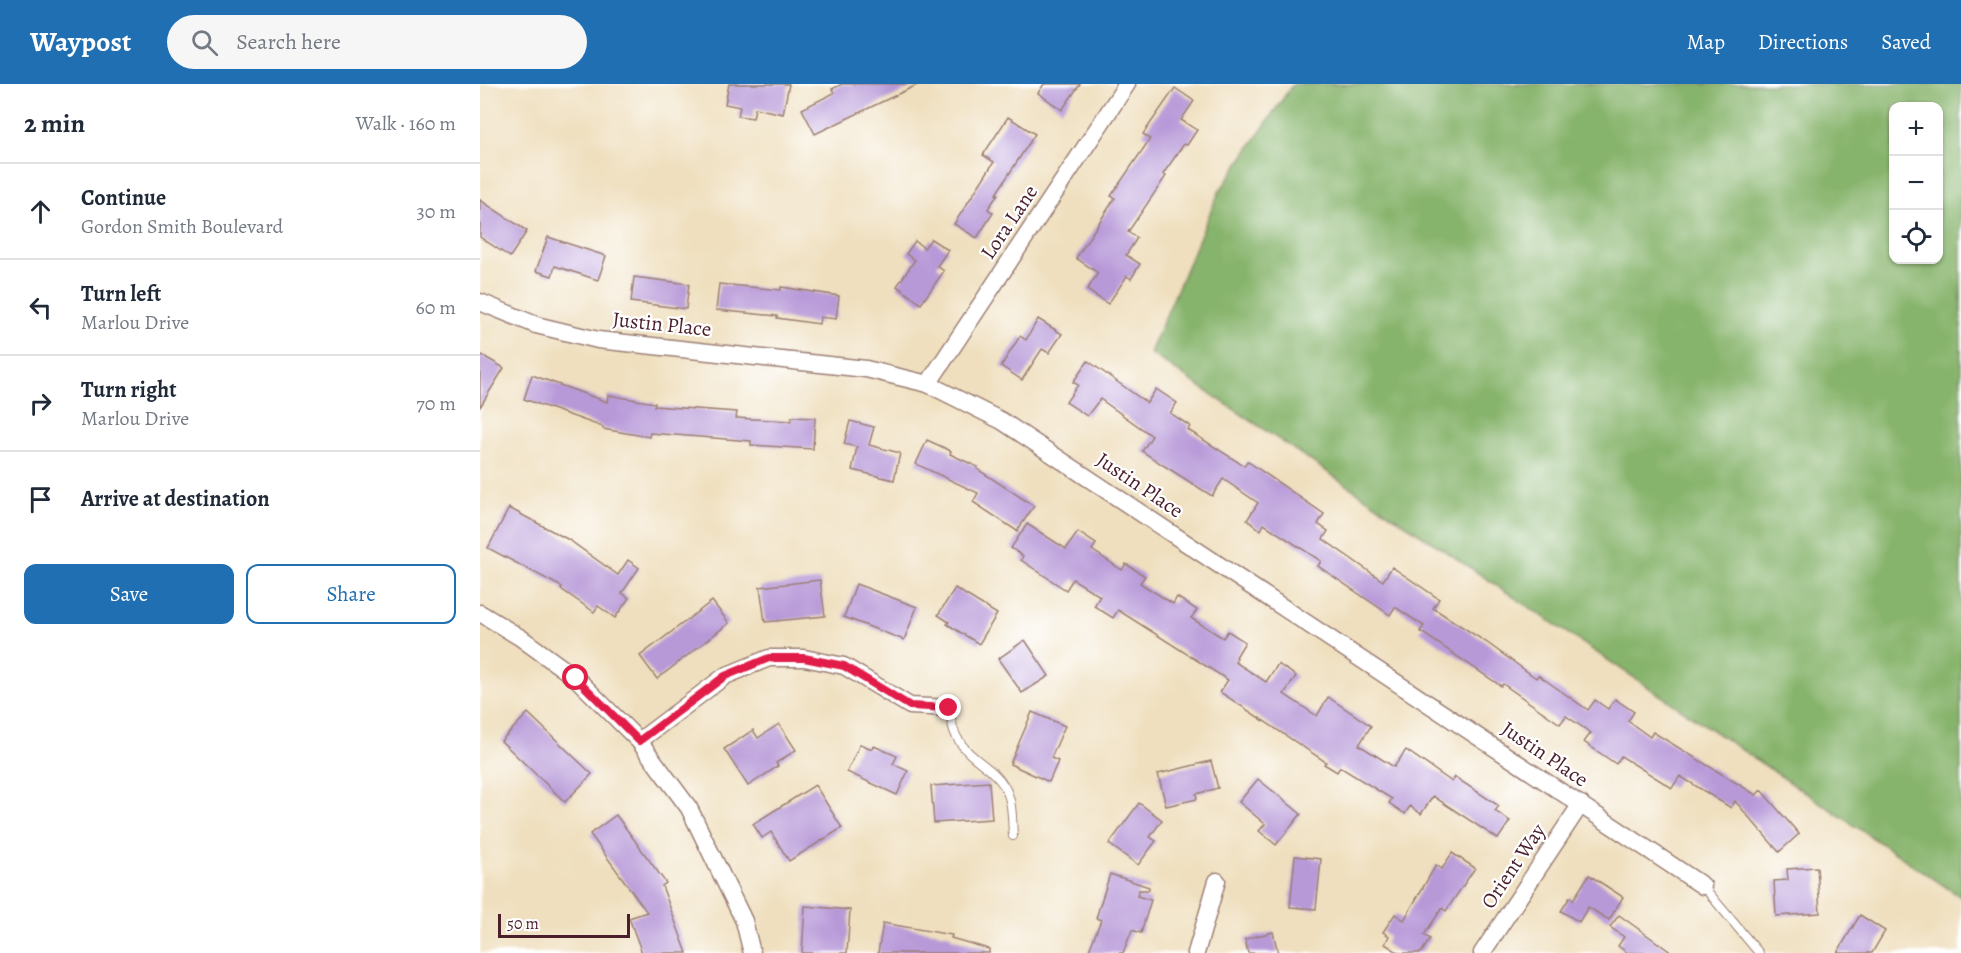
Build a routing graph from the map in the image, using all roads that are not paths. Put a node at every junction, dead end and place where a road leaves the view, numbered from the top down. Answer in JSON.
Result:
{"nodes":[{"id":1,"x":1127,"y":84,"type":"edge"},
{"id":2,"x":480,"y":302,"type":"edge"},
{"id":3,"x":928,"y":384,"type":"junction"},
{"id":4,"x":480,"y":613,"type":"edge"},
{"id":5,"x":949,"y":708,"type":"joint"},
{"id":6,"x":639,"y":741,"type":"junction"},
{"id":7,"x":1581,"y":804,"type":"junction"},
{"id":8,"x":1013,"y":836,"type":"dead end"},
{"id":9,"x":1217,"y":881,"type":"dead end"},
{"id":10,"x":1703,"y":886,"type":"joint"},
{"id":11,"x":752,"y":953,"type":"edge"},
{"id":12,"x":1196,"y":953,"type":"edge"},
{"id":13,"x":1482,"y":953,"type":"edge"},
{"id":14,"x":1759,"y":953,"type":"edge"}],
"edges":[{"from":1,"to":3,"type":"street","name":"Lora Lane"},
{"from":2,"to":3,"type":"street","name":"Justin Place"},
{"from":3,"to":7,"type":"street","name":"Justin Place"},
{"from":4,"to":6,"type":"street"},
{"from":5,"to":6,"type":"street"},
{"from":5,"to":8,"type":"lane"},
{"from":6,"to":11,"type":"street"},
{"from":7,"to":10,"type":"street","name":"Justin Place"},
{"from":7,"to":13,"type":"street","name":"Orient Way"},
{"from":9,"to":12,"type":"street"},
{"from":10,"to":14,"type":"lane"}]}
